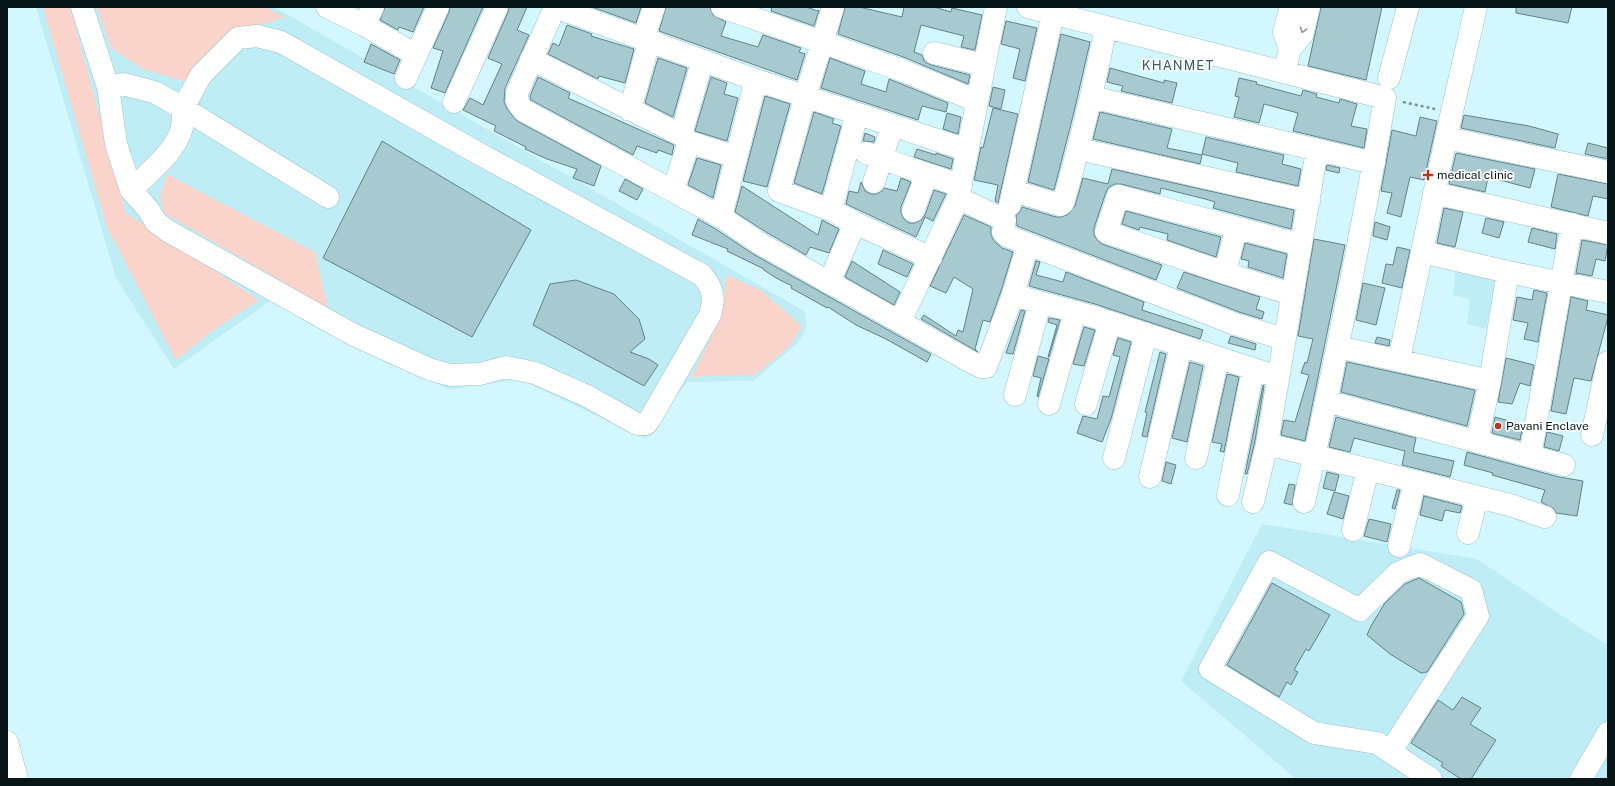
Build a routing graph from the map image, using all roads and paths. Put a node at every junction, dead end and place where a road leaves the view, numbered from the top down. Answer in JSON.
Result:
{"nodes":[{"id":1,"x":82,"y":7,"type":"edge"},
{"id":2,"x":328,"y":7,"type":"edge"},
{"id":3,"x":438,"y":7,"type":"edge"},
{"id":4,"x":497,"y":7,"type":"edge"},
{"id":5,"x":555,"y":7,"type":"edge"},
{"id":6,"x":654,"y":7,"type":"edge"},
{"id":7,"x":722,"y":7,"type":"edge"},
{"id":8,"x":833,"y":7,"type":"edge"},
{"id":9,"x":996,"y":7,"type":"edge"},
{"id":10,"x":1028,"y":7,"type":"edge"},
{"id":11,"x":1290,"y":7,"type":"edge"},
{"id":12,"x":1309,"y":7,"type":"edge"},
{"id":13,"x":1408,"y":7,"type":"edge"},
{"id":14,"x":1476,"y":7,"type":"edge"},
{"id":15,"x":1053,"y":13,"type":"junction"},
{"id":16,"x":368,"y":16,"type":"edge"},
{"id":17,"x":1106,"y":27,"type":"junction"},
{"id":18,"x":646,"y":41,"type":"junction"},
{"id":19,"x":822,"y":43,"type":"junction"},
{"id":20,"x":1290,"y":49,"type":"junction"},
{"id":21,"x":934,"y":53,"type":"dead end"},
{"id":22,"x":416,"y":55,"type":"junction"},
{"id":23,"x":532,"y":59,"type":"junction"},
{"id":24,"x":702,"y":62,"type":"junction"},
{"id":25,"x":983,"y":65,"type":"junction"},
{"id":26,"x":1284,"y":72,"type":"junction"},
{"id":27,"x":406,"y":78,"type":"dead end"},
{"id":28,"x":756,"y":80,"type":"junction"},
{"id":29,"x":108,"y":87,"type":"junction"},
{"id":30,"x":1387,"y":88,"type":"junction"},
{"id":31,"x":805,"y":97,"type":"junction"},
{"id":32,"x":1091,"y":97,"type":"junction"},
{"id":33,"x":977,"y":100,"type":"junction"},
{"id":34,"x":454,"y":102,"type":"dead end"},
{"id":35,"x":183,"y":108,"type":"junction"},
{"id":36,"x":630,"y":110,"type":"junction"},
{"id":37,"x":1452,"y":112,"type":"junction"},
{"id":38,"x":857,"y":114,"type":"junction"},
{"id":39,"x":892,"y":126,"type":"junction"},
{"id":40,"x":1446,"y":138,"type":"junction"},
{"id":41,"x":685,"y":139,"type":"junction"},
{"id":42,"x":1078,"y":149,"type":"junction"},
{"id":43,"x":967,"y":150,"type":"junction"},
{"id":44,"x":1317,"y":150,"type":"junction"},
{"id":45,"x":874,"y":156,"type":"junction"},
{"id":46,"x":736,"y":157,"type":"junction"},
{"id":47,"x":1374,"y":163,"type":"junction"},
{"id":48,"x":1608,"y":172,"type":"edge"},
{"id":49,"x":928,"y":174,"type":"junction"},
{"id":50,"x":874,"y":182,"type":"dead end"},
{"id":51,"x":131,"y":190,"type":"junction"},
{"id":52,"x":673,"y":191,"type":"junction"},
{"id":53,"x":1014,"y":191,"type":"junction"},
{"id":54,"x":959,"y":192,"type":"junction"},
{"id":55,"x":1434,"y":194,"type":"junction"},
{"id":56,"x":328,"y":197,"type":"dead end"},
{"id":57,"x":1309,"y":201,"type":"junction"},
{"id":58,"x":831,"y":210,"type":"junction"},
{"id":59,"x":913,"y":211,"type":"dead end"},
{"id":60,"x":722,"y":217,"type":"junction"},
{"id":61,"x":1005,"y":220,"type":"junction"},
{"id":62,"x":855,"y":223,"type":"junction"},
{"id":63,"x":1572,"y":224,"type":"junction"},
{"id":64,"x":1236,"y":229,"type":"junction"},
{"id":65,"x":1608,"y":233,"type":"edge"},
{"id":66,"x":1028,"y":244,"type":"junction"},
{"id":67,"x":1301,"y":245,"type":"junction"},
{"id":68,"x":1422,"y":252,"type":"junction"},
{"id":69,"x":931,"y":258,"type":"junction"},
{"id":70,"x":1508,"y":272,"type":"junction"},
{"id":71,"x":1225,"y":273,"type":"junction"},
{"id":72,"x":1562,"y":282,"type":"junction"},
{"id":73,"x":829,"y":283,"type":"junction"},
{"id":74,"x":1608,"y":292,"type":"edge"},
{"id":75,"x":1291,"y":294,"type":"junction"},
{"id":76,"x":1013,"y":295,"type":"junction"},
{"id":77,"x":1040,"y":303,"type":"junction"},
{"id":78,"x":1075,"y":312,"type":"junction"},
{"id":79,"x":900,"y":322,"type":"junction"},
{"id":80,"x":1110,"y":322,"type":"junction"},
{"id":81,"x":1146,"y":334,"type":"junction"},
{"id":82,"x":1284,"y":339,"type":"junction"},
{"id":83,"x":1182,"y":346,"type":"junction"},
{"id":84,"x":1338,"y":347,"type":"junction"},
{"id":85,"x":1218,"y":358,"type":"junction"},
{"id":86,"x":1400,"y":360,"type":"junction"},
{"id":87,"x":1608,"y":362,"type":"edge"},
{"id":88,"x":1253,"y":369,"type":"junction"},
{"id":89,"x":1278,"y":377,"type":"junction"},
{"id":90,"x":1490,"y":380,"type":"junction"},
{"id":91,"x":1015,"y":395,"type":"dead end"},
{"id":92,"x":1326,"y":401,"type":"junction"},
{"id":93,"x":1050,"y":404,"type":"dead end"},
{"id":94,"x":1086,"y":404,"type":"dead end"},
{"id":95,"x":1592,"y":435,"type":"dead end"},
{"id":96,"x":1477,"y":441,"type":"junction"},
{"id":97,"x":1267,"y":444,"type":"junction"},
{"id":98,"x":1314,"y":456,"type":"junction"},
{"id":99,"x":1530,"y":456,"type":"junction"},
{"id":100,"x":1114,"y":458,"type":"dead end"},
{"id":101,"x":1196,"y":458,"type":"dead end"},
{"id":102,"x":1564,"y":465,"type":"dead end"},
{"id":103,"x":1368,"y":469,"type":"junction"},
{"id":104,"x":1150,"y":477,"type":"dead end"},
{"id":105,"x":1415,"y":481,"type":"junction"},
{"id":106,"x":1228,"y":495,"type":"dead end"},
{"id":107,"x":1477,"y":497,"type":"junction"},
{"id":108,"x":1253,"y":502,"type":"dead end"},
{"id":109,"x":1304,"y":502,"type":"dead end"},
{"id":110,"x":1545,"y":517,"type":"dead end"},
{"id":111,"x":1353,"y":530,"type":"dead end"},
{"id":112,"x":1468,"y":533,"type":"dead end"},
{"id":113,"x":1400,"y":546,"type":"dead end"},
{"id":114,"x":1608,"y":733,"type":"edge"},
{"id":115,"x":7,"y":742,"type":"edge"},
{"id":116,"x":1390,"y":752,"type":"junction"},
{"id":117,"x":17,"y":779,"type":"edge"},
{"id":118,"x":1431,"y":779,"type":"edge"},
{"id":119,"x":1581,"y":779,"type":"edge"}],
"edges":[{"from":1,"to":29,"type":"street"},
{"from":2,"to":16,"type":"street"},
{"from":3,"to":22,"type":"street"},
{"from":4,"to":34,"type":"street"},
{"from":5,"to":18,"type":"street"},
{"from":5,"to":23,"type":"street"},
{"from":6,"to":18,"type":"street"},
{"from":7,"to":19,"type":"street"},
{"from":8,"to":19,"type":"street"},
{"from":9,"to":25,"type":"street"},
{"from":10,"to":15,"type":"street"},
{"from":11,"to":20,"type":"street"},
{"from":12,"to":20,"type":"street","one_way":true},
{"from":13,"to":30,"type":"street"},
{"from":14,"to":37,"type":"street"},
{"from":15,"to":17,"type":"street"},
{"from":15,"to":53,"type":"street"},
{"from":16,"to":22,"type":"street"},
{"from":17,"to":26,"type":"street"},
{"from":17,"to":32,"type":"street"},
{"from":18,"to":24,"type":"street"},
{"from":18,"to":36,"type":"street"},
{"from":19,"to":31,"type":"street"},
{"from":19,"to":33,"type":"street"},
{"from":20,"to":26,"type":"street"},
{"from":21,"to":25,"type":"street"},
{"from":22,"to":27,"type":"street"},
{"from":23,"to":36,"type":"street"},
{"from":23,"to":52,"type":"street"},
{"from":24,"to":28,"type":"street"},
{"from":24,"to":41,"type":"street"},
{"from":25,"to":33,"type":"street"},
{"from":26,"to":30,"type":"street"},
{"from":28,"to":31,"type":"street"},
{"from":28,"to":46,"type":"street"},
{"from":29,"to":35,"type":"street"},
{"from":29,"to":51,"type":"street"},
{"from":30,"to":37,"type":"path"},
{"from":30,"to":47,"type":"street"},
{"from":31,"to":38,"type":"street"},
{"from":31,"to":58,"type":"street"},
{"from":32,"to":42,"type":"street"},
{"from":32,"to":44,"type":"street"},
{"from":33,"to":43,"type":"street"},
{"from":35,"to":51,"type":"street"},
{"from":35,"to":51,"type":"street"},
{"from":35,"to":56,"type":"street"},
{"from":36,"to":41,"type":"street"},
{"from":37,"to":40,"type":"street"},
{"from":38,"to":39,"type":"street"},
{"from":38,"to":58,"type":"street"},
{"from":39,"to":43,"type":"street"},
{"from":39,"to":45,"type":"street"},
{"from":40,"to":48,"type":"street"},
{"from":40,"to":55,"type":"street"},
{"from":41,"to":46,"type":"street"},
{"from":41,"to":52,"type":"street"},
{"from":42,"to":53,"type":"street"},
{"from":42,"to":57,"type":"street"},
{"from":43,"to":54,"type":"street"},
{"from":44,"to":47,"type":"street"},
{"from":44,"to":57,"type":"street"},
{"from":45,"to":49,"type":"street"},
{"from":45,"to":50,"type":"street"},
{"from":46,"to":60,"type":"street"},
{"from":47,"to":84,"type":"street"},
{"from":49,"to":54,"type":"street"},
{"from":49,"to":59,"type":"street"},
{"from":52,"to":60,"type":"street"},
{"from":53,"to":61,"type":"street"},
{"from":54,"to":61,"type":"street"},
{"from":54,"to":69,"type":"street"},
{"from":55,"to":63,"type":"street"},
{"from":55,"to":68,"type":"street"},
{"from":57,"to":67,"type":"street"},
{"from":58,"to":62,"type":"street"},
{"from":60,"to":73,"type":"street"},
{"from":61,"to":66,"type":"street"},
{"from":62,"to":69,"type":"street"},
{"from":62,"to":73,"type":"street"},
{"from":63,"to":65,"type":"street"},
{"from":63,"to":72,"type":"street"},
{"from":64,"to":67,"type":"street"},
{"from":64,"to":71,"type":"street"},
{"from":64,"to":71,"type":"street"},
{"from":66,"to":76,"type":"street"},
{"from":66,"to":82,"type":"street"},
{"from":67,"to":75,"type":"street"},
{"from":68,"to":70,"type":"street"},
{"from":68,"to":86,"type":"street"},
{"from":69,"to":79,"type":"street"},
{"from":70,"to":72,"type":"street"},
{"from":70,"to":90,"type":"street"},
{"from":71,"to":75,"type":"street"},
{"from":72,"to":74,"type":"street"},
{"from":72,"to":99,"type":"street"},
{"from":73,"to":79,"type":"street"},
{"from":75,"to":82,"type":"street"},
{"from":76,"to":77,"type":"street"},
{"from":76,"to":79,"type":"street"},
{"from":77,"to":78,"type":"street"},
{"from":77,"to":91,"type":"street"},
{"from":78,"to":80,"type":"street"},
{"from":78,"to":93,"type":"street"},
{"from":80,"to":81,"type":"street"},
{"from":80,"to":94,"type":"street"},
{"from":81,"to":83,"type":"street"},
{"from":81,"to":100,"type":"street"},
{"from":82,"to":89,"type":"street"},
{"from":83,"to":85,"type":"street"},
{"from":83,"to":104,"type":"street"},
{"from":84,"to":86,"type":"street"},
{"from":84,"to":92,"type":"street"},
{"from":85,"to":88,"type":"street"},
{"from":85,"to":101,"type":"street"},
{"from":86,"to":90,"type":"street"},
{"from":87,"to":95,"type":"street"},
{"from":88,"to":89,"type":"street"},
{"from":88,"to":106,"type":"street"},
{"from":89,"to":97,"type":"street"},
{"from":90,"to":96,"type":"street"},
{"from":92,"to":96,"type":"street"},
{"from":92,"to":98,"type":"street"},
{"from":96,"to":99,"type":"street"},
{"from":97,"to":98,"type":"street"},
{"from":97,"to":108,"type":"street"},
{"from":98,"to":103,"type":"street"},
{"from":98,"to":109,"type":"street"},
{"from":99,"to":102,"type":"street"},
{"from":103,"to":105,"type":"street"},
{"from":103,"to":111,"type":"street"},
{"from":105,"to":107,"type":"street"},
{"from":105,"to":113,"type":"street"},
{"from":107,"to":110,"type":"street"},
{"from":107,"to":112,"type":"street"},
{"from":114,"to":119,"type":"street"},
{"from":115,"to":117,"type":"street"},
{"from":116,"to":116,"type":"street"},
{"from":116,"to":118,"type":"street"}]}
